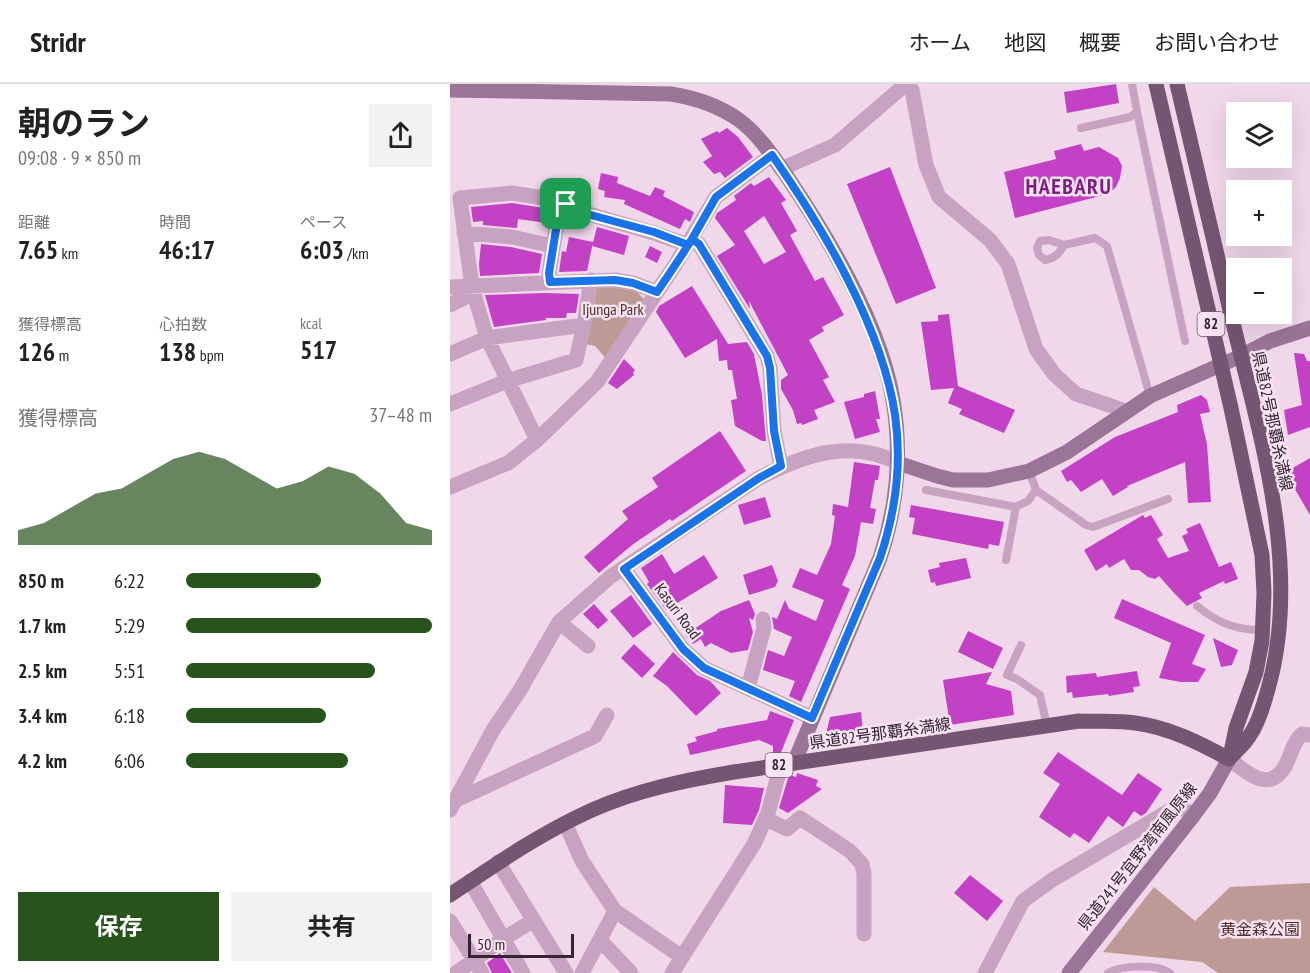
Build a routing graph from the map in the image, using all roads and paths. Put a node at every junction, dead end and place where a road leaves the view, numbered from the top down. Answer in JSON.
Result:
{"nodes":[{"id":1,"x":906,"y":84,"type":"edge"},
{"id":2,"x":1132,"y":84,"type":"edge"},
{"id":3,"x":1156,"y":84,"type":"edge"},
{"id":4,"x":1177,"y":84,"type":"edge"},
{"id":5,"x":609,"y":88,"type":"edge"},
{"id":6,"x":450,"y":90,"type":"edge"},
{"id":7,"x":1137,"y":111,"type":"junction"},
{"id":8,"x":1081,"y":128,"type":"dead end"},
{"id":9,"x":772,"y":155,"type":"junction"},
{"id":10,"x":781,"y":169,"type":"junction"},
{"id":11,"x":566,"y":204,"type":"junction"},
{"id":12,"x":464,"y":233,"type":"junction"},
{"id":13,"x":690,"y":242,"type":"junction"},
{"id":14,"x":1064,"y":245,"type":"dead end"},
{"id":15,"x":553,"y":246,"type":"junction"},
{"id":16,"x":591,"y":280,"type":"junction"},
{"id":17,"x":550,"y":282,"type":"junction"},
{"id":18,"x":450,"y":287,"type":"edge"},
{"id":19,"x":473,"y":290,"type":"junction"},
{"id":20,"x":657,"y":292,"type":"junction"},
{"id":21,"x":450,"y":305,"type":"edge"},
{"id":22,"x":584,"y":325,"type":"junction"},
{"id":23,"x":1310,"y":328,"type":"edge"},
{"id":24,"x":487,"y":338,"type":"junction"},
{"id":25,"x":1185,"y":341,"type":"dead end"},
{"id":26,"x":450,"y":354,"type":"edge"},
{"id":27,"x":1241,"y":356,"type":"junction"},
{"id":28,"x":1221,"y":364,"type":"junction"},
{"id":29,"x":507,"y":381,"type":"junction"},
{"id":30,"x":1150,"y":396,"type":"junction"},
{"id":31,"x":450,"y":404,"type":"edge"},
{"id":32,"x":1126,"y":411,"type":"junction"},
{"id":33,"x":537,"y":440,"type":"junction"},
{"id":34,"x":898,"y":463,"type":"junction"},
{"id":35,"x":781,"y":466,"type":"junction"},
{"id":36,"x":1029,"y":471,"type":"junction"},
{"id":37,"x":450,"y":487,"type":"edge"},
{"id":38,"x":926,"y":490,"type":"dead end"},
{"id":39,"x":1036,"y":490,"type":"junction"},
{"id":40,"x":1168,"y":499,"type":"dead end"},
{"id":41,"x":1016,"y":507,"type":"junction"},
{"id":42,"x":1006,"y":560,"type":"dead end"},
{"id":43,"x":624,"y":569,"type":"junction"},
{"id":44,"x":1197,"y":606,"type":"dead end"},
{"id":45,"x":763,"y":619,"type":"dead end"},
{"id":46,"x":559,"y":622,"type":"junction"},
{"id":47,"x":1262,"y":630,"type":"junction"},
{"id":48,"x":1021,"y":645,"type":"dead end"},
{"id":49,"x":588,"y":646,"type":"dead end"},
{"id":50,"x":748,"y":688,"type":"junction"},
{"id":51,"x":607,"y":715,"type":"dead end"},
{"id":52,"x":812,"y":718,"type":"junction"},
{"id":53,"x":1047,"y":726,"type":"junction"},
{"id":54,"x":1310,"y":735,"type":"edge"},
{"id":55,"x":1229,"y":759,"type":"junction"},
{"id":56,"x":788,"y":764,"type":"junction"},
{"id":57,"x":452,"y":805,"type":"edge"},
{"id":58,"x":1193,"y":816,"type":"junction"},
{"id":59,"x":766,"y":819,"type":"junction"},
{"id":60,"x":565,"y":823,"type":"junction"},
{"id":61,"x":498,"y":862,"type":"junction"},
{"id":62,"x":470,"y":881,"type":"junction"},
{"id":63,"x":450,"y":895,"type":"edge"},
{"id":64,"x":615,"y":911,"type":"junction"},
{"id":65,"x":534,"y":920,"type":"junction"},
{"id":66,"x":450,"y":921,"type":"edge"},
{"id":67,"x":864,"y":934,"type":"dead end"},
{"id":68,"x":503,"y":939,"type":"junction"},
{"id":69,"x":600,"y":940,"type":"junction"},
{"id":70,"x":682,"y":957,"type":"junction"},
{"id":71,"x":478,"y":967,"type":"edge"},
{"id":72,"x":1140,"y":970,"type":"edge"},
{"id":73,"x":674,"y":972,"type":"edge"},
{"id":74,"x":1072,"y":972,"type":"edge"},
{"id":75,"x":456,"y":973,"type":"edge"},
{"id":76,"x":523,"y":973,"type":"edge"},
{"id":77,"x":566,"y":973,"type":"edge"},
{"id":78,"x":582,"y":973,"type":"edge"},
{"id":79,"x":631,"y":973,"type":"edge"},
{"id":80,"x":985,"y":973,"type":"edge"},
{"id":81,"x":1108,"y":973,"type":"edge"},
{"id":82,"x":1170,"y":973,"type":"edge"}],
"edges":[{"from":1,"to":10,"type":"street"},
{"from":1,"to":32,"type":"street"},
{"from":2,"to":7,"type":"lane"},
{"from":3,"to":28,"type":"main road","number":"82"},
{"from":4,"to":27,"type":"main road","name":"県道82号那覇糸満線","number":"82"},
{"from":5,"to":6,"type":"street"},
{"from":5,"to":9,"type":"street"},
{"from":7,"to":8,"type":"lane"},
{"from":7,"to":25,"type":"lane"},
{"from":9,"to":10,"type":"street"},
{"from":9,"to":13,"type":"street"},
{"from":10,"to":34,"type":"street"},
{"from":11,"to":12,"type":"street"},
{"from":11,"to":13,"type":"street"},
{"from":11,"to":15,"type":"street"},
{"from":12,"to":15,"type":"street"},
{"from":12,"to":19,"type":"street"},
{"from":13,"to":20,"type":"street"},
{"from":13,"to":35,"type":"street"},
{"from":14,"to":30,"type":"lane"},
{"from":15,"to":17,"type":"street"},
{"from":16,"to":17,"type":"street"},
{"from":16,"to":20,"type":"street"},
{"from":16,"to":22,"type":"street"},
{"from":17,"to":19,"type":"street"},
{"from":18,"to":19,"type":"street"},
{"from":19,"to":21,"type":"street"},
{"from":19,"to":24,"type":"street"},
{"from":20,"to":33,"type":"street"},
{"from":22,"to":24,"type":"street"},
{"from":22,"to":29,"type":"street"},
{"from":23,"to":27,"type":"street"},
{"from":24,"to":26,"type":"street"},
{"from":24,"to":29,"type":"street"},
{"from":27,"to":28,"type":"street"},
{"from":27,"to":55,"type":"main road","name":"県道82号那覇糸満線","number":"82"},
{"from":28,"to":30,"type":"street"},
{"from":28,"to":47,"type":"main road","number":"82"},
{"from":29,"to":31,"type":"street"},
{"from":29,"to":33,"type":"street"},
{"from":30,"to":32,"type":"street"},
{"from":32,"to":36,"type":"street"},
{"from":33,"to":37,"type":"street"},
{"from":34,"to":35,"type":"street"},
{"from":34,"to":36,"type":"street"},
{"from":34,"to":52,"type":"street"},
{"from":35,"to":43,"type":"street"},
{"from":36,"to":39,"type":"lane"},
{"from":38,"to":41,"type":"lane"},
{"from":39,"to":40,"type":"lane"},
{"from":39,"to":41,"type":"lane"},
{"from":41,"to":42,"type":"lane"},
{"from":43,"to":46,"type":"street"},
{"from":43,"to":50,"type":"street","name":"Kasuri Road"},
{"from":44,"to":47,"type":"lane"},
{"from":45,"to":50,"type":"street"},
{"from":46,"to":49,"type":"street"},
{"from":46,"to":57,"type":"street"},
{"from":47,"to":55,"type":"main road","number":"82"},
{"from":48,"to":53,"type":"lane"},
{"from":50,"to":52,"type":"street","name":"Kasuri Road"},
{"from":51,"to":57,"type":"street"},
{"from":52,"to":56,"type":"street"},
{"from":53,"to":55,"type":"main road","name":"県道82号那覇糸満線","number":"82"},
{"from":53,"to":56,"type":"main road","name":"県道82号那覇糸満線","number":"82"},
{"from":54,"to":55,"type":"street"},
{"from":55,"to":58,"type":"street","name":"県道241号宜野湾南風原線"},
{"from":56,"to":59,"type":"street"},
{"from":56,"to":60,"type":"main road","name":"県道82号那覇糸満線","number":"82"},
{"from":58,"to":74,"type":"street","name":"県道241号宜野湾南風原線"},
{"from":58,"to":80,"type":"street"},
{"from":59,"to":67,"type":"street"},
{"from":59,"to":70,"type":"street"},
{"from":60,"to":61,"type":"main road","name":"県道82号那覇糸満線","number":"82"},
{"from":60,"to":64,"type":"street"},
{"from":61,"to":62,"type":"main road","name":"県道82号那覇糸満線","number":"82"},
{"from":61,"to":65,"type":"street"},
{"from":62,"to":63,"type":"main road","name":"県道82号那覇糸満線","number":"82"},
{"from":62,"to":68,"type":"street"},
{"from":64,"to":69,"type":"street"},
{"from":64,"to":70,"type":"street"},
{"from":65,"to":68,"type":"street"},
{"from":65,"to":77,"type":"street"},
{"from":66,"to":71,"type":"street"},
{"from":68,"to":71,"type":"street"},
{"from":68,"to":76,"type":"street"},
{"from":69,"to":78,"type":"street"},
{"from":69,"to":79,"type":"street"},
{"from":70,"to":73,"type":"street"},
{"from":71,"to":75,"type":"street"},
{"from":72,"to":81,"type":"lane"},
{"from":72,"to":82,"type":"lane"}]}
